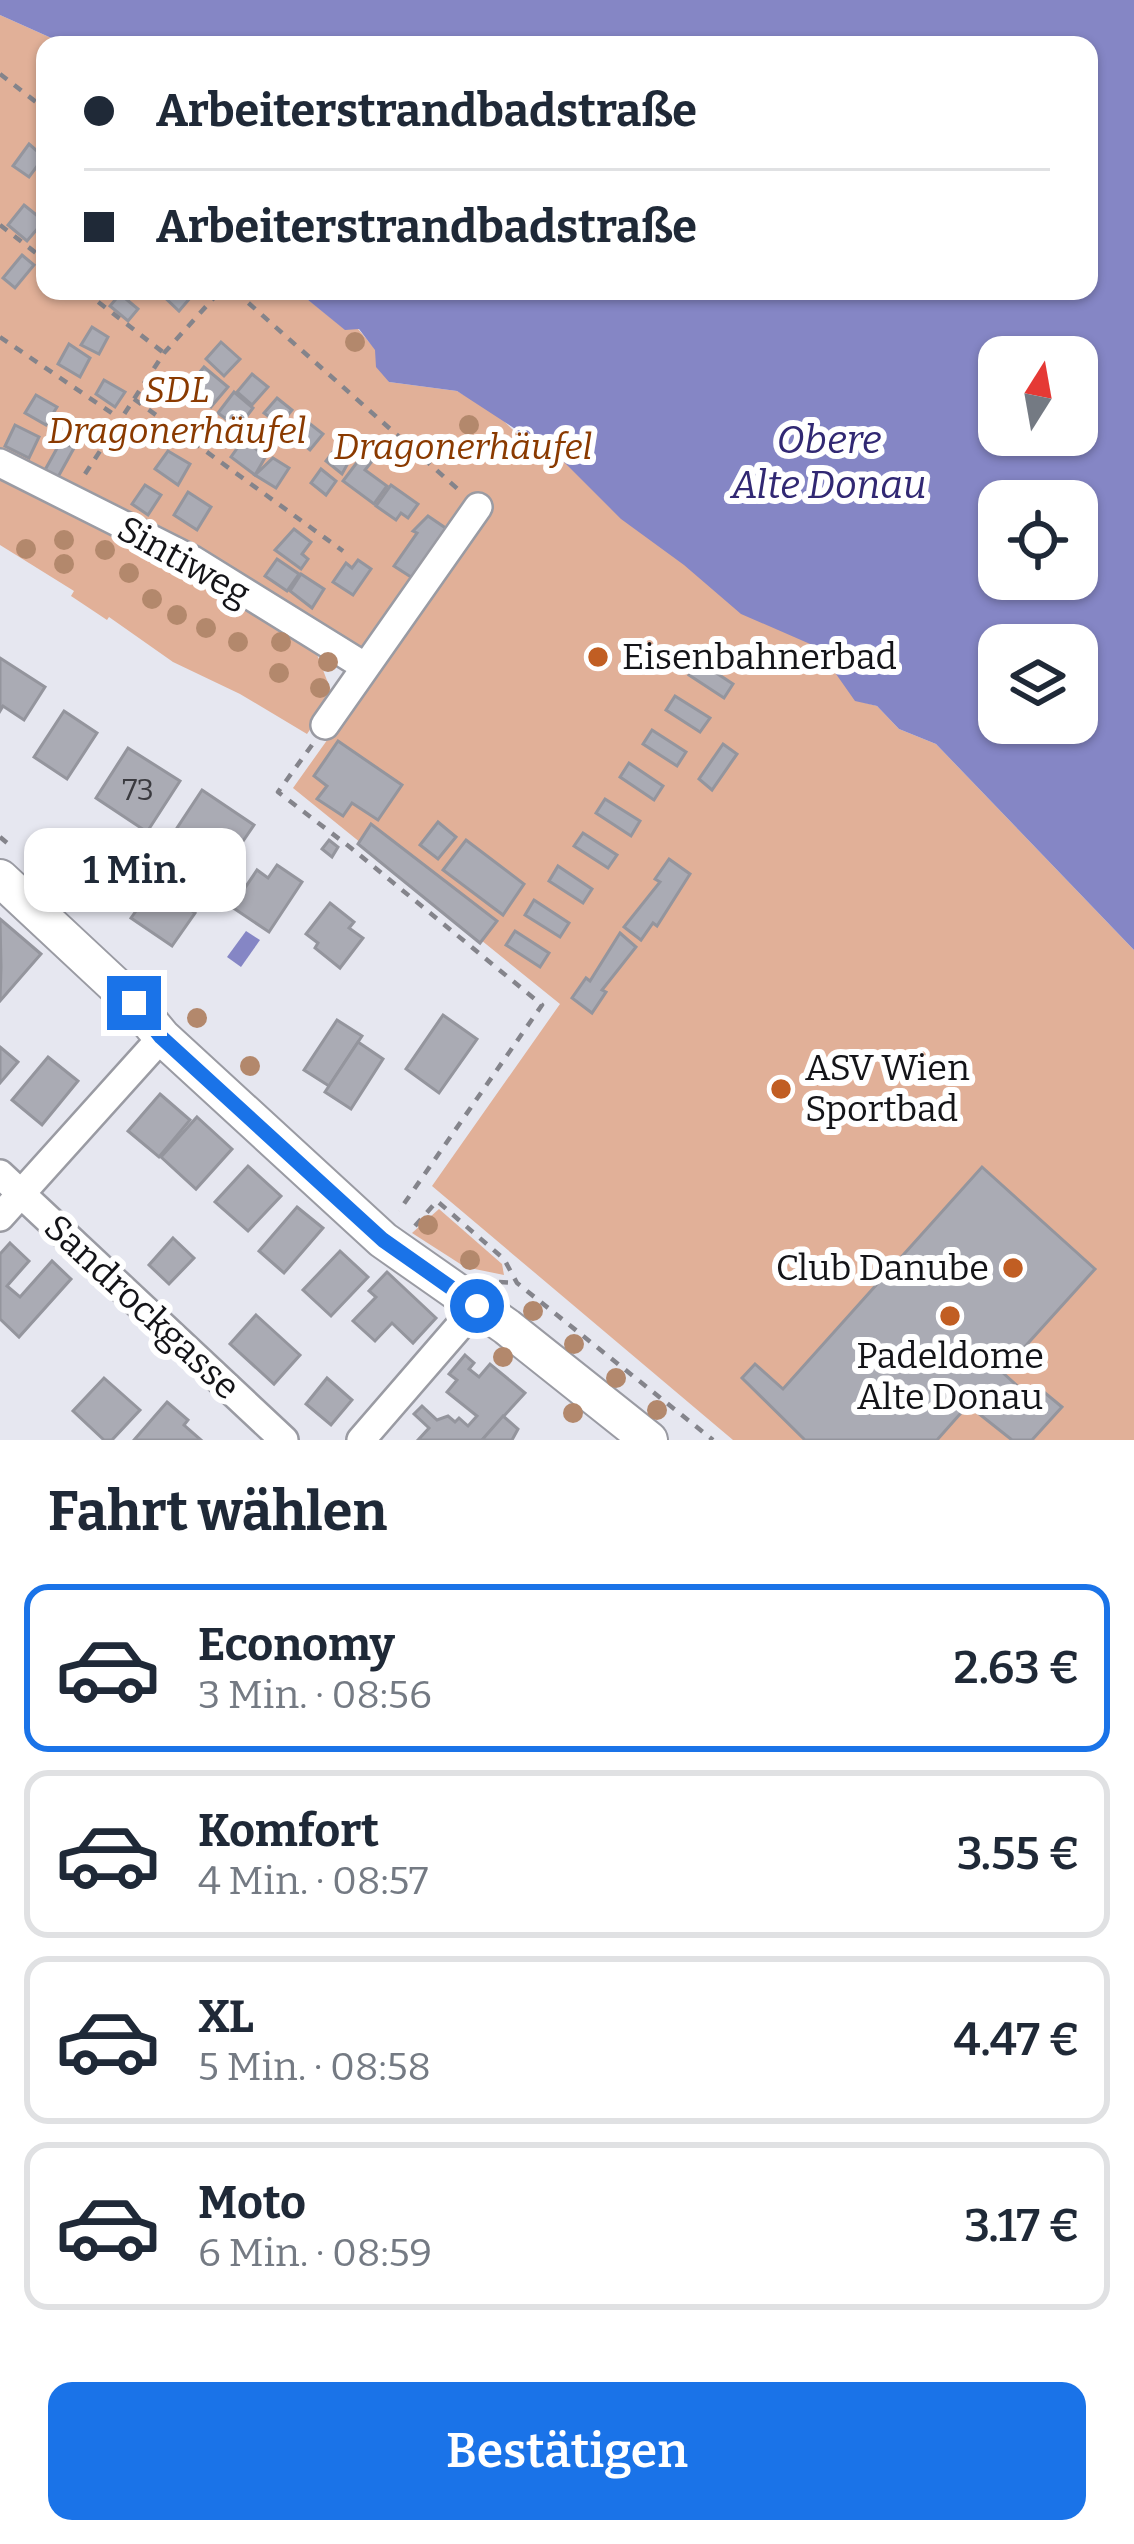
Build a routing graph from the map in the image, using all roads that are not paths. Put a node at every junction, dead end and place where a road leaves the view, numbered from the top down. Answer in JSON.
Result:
{"nodes":[{"id":1,"x":0,"y":463,"type":"edge"},
{"id":2,"x":478,"y":507,"type":"road end"},
{"id":3,"x":364,"y":666,"type":"junction"},
{"id":4,"x":326,"y":725,"type":"road end"},
{"id":5,"x":0,"y":878,"type":"edge"},
{"id":6,"x":161,"y":1037,"type":"junction"},
{"id":7,"x":10,"y":1183,"type":"edge"},
{"id":8,"x":0,"y":1217,"type":"edge"},
{"id":9,"x":477,"y":1306,"type":"junction"},
{"id":10,"x":284,"y":1440,"type":"edge"},
{"id":11,"x":361,"y":1440,"type":"edge"},
{"id":12,"x":649,"y":1440,"type":"edge"}],
"edges":[{"from":1,"to":3,"type":"street","name":"Sintiweg"},
{"from":2,"to":3,"type":"street"},
{"from":3,"to":4,"type":"street"},
{"from":5,"to":6,"type":"street"},
{"from":6,"to":7,"type":"street"},
{"from":6,"to":9,"type":"street"},
{"from":7,"to":8,"type":"street"},
{"from":7,"to":10,"type":"street","name":"Sandrockgasse"},
{"from":9,"to":11,"type":"street"},
{"from":9,"to":12,"type":"street"}]}
